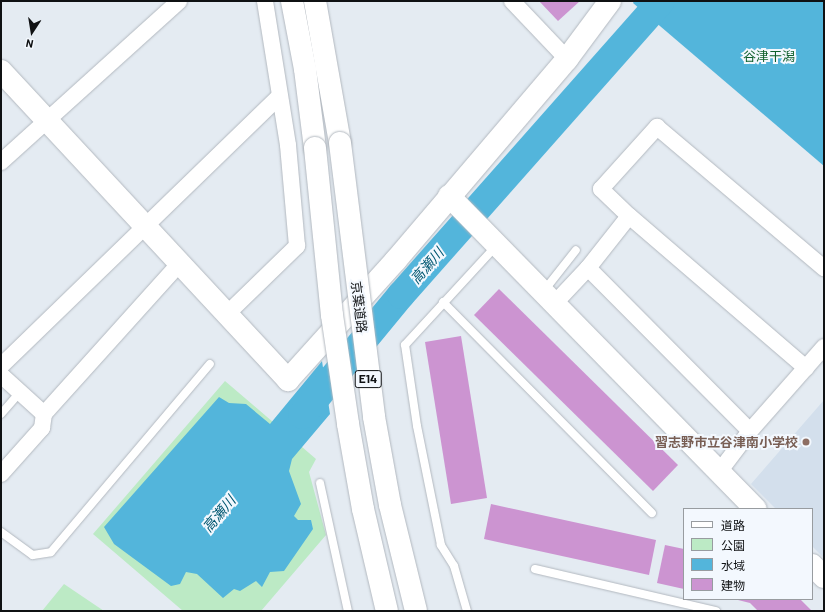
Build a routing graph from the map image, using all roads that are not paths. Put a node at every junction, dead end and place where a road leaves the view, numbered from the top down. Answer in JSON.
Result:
{"nodes":[{"id":1,"x":179,"y":1,"type":"edge"},
{"id":2,"x":265,"y":1,"type":"edge"},
{"id":3,"x":292,"y":1,"type":"edge"},
{"id":4,"x":315,"y":1,"type":"edge"},
{"id":5,"x":512,"y":1,"type":"edge"},
{"id":6,"x":610,"y":1,"type":"edge"},
{"id":7,"x":567,"y":59,"type":"junction"},
{"id":8,"x":1,"y":71,"type":"edge"},
{"id":9,"x":280,"y":96,"type":"junction"},
{"id":10,"x":48,"y":121,"type":"junction"},
{"id":11,"x":1,"y":162,"type":"edge"},
{"id":12,"x":452,"y":199,"type":"junction"},
{"id":13,"x":629,"y":216,"type":"junction"},
{"id":14,"x":147,"y":226,"type":"junction"},
{"id":15,"x":498,"y":244,"type":"junction"},
{"id":16,"x":576,"y":250,"type":"dead end"},
{"id":17,"x":180,"y":263,"type":"junction"},
{"id":18,"x":588,"y":268,"type":"junction"},
{"id":19,"x":824,"y":268,"type":"edge"},
{"id":20,"x":549,"y":297,"type":"junction"},
{"id":21,"x":443,"y":302,"type":"junction"},
{"id":22,"x":227,"y":314,"type":"junction"},
{"id":23,"x":824,"y":346,"type":"edge"},
{"id":24,"x":210,"y":364,"type":"dead end"},
{"id":25,"x":1,"y":366,"type":"edge"},
{"id":26,"x":806,"y":368,"type":"junction"},
{"id":27,"x":1,"y":375,"type":"edge"},
{"id":28,"x":20,"y":392,"type":"junction"},
{"id":29,"x":1,"y":414,"type":"edge"},
{"id":30,"x":44,"y":414,"type":"junction"},
{"id":31,"x":750,"y":431,"type":"junction"},
{"id":32,"x":719,"y":472,"type":"junction"},
{"id":33,"x":1,"y":474,"type":"edge"},
{"id":34,"x":320,"y":483,"type":"dead end"},
{"id":35,"x":755,"y":508,"type":"edge"},
{"id":36,"x":652,"y":513,"type":"dead end"},
{"id":37,"x":1,"y":532,"type":"edge"},
{"id":38,"x":813,"y":566,"type":"edge"},
{"id":39,"x":535,"y":569,"type":"dead end"},
{"id":40,"x":824,"y":577,"type":"edge"},
{"id":41,"x":348,"y":611,"type":"edge"},
{"id":42,"x":387,"y":611,"type":"edge"},
{"id":43,"x":416,"y":611,"type":"edge"},
{"id":44,"x":467,"y":611,"type":"edge"},
{"id":45,"x":716,"y":611,"type":"edge"}],
"edges":[{"from":1,"to":10,"type":"street"},
{"from":2,"to":9,"type":"street"},
{"from":3,"to":42,"type":"main road","name":"京葉道路","number":"E14","bridge":true},
{"from":4,"to":43,"type":"main road","name":"京葉道路","number":"E14","bridge":true},
{"from":5,"to":7,"type":"street"},
{"from":6,"to":7,"type":"main road"},
{"from":7,"to":12,"type":"main road"},
{"from":8,"to":10,"type":"main road"},
{"from":9,"to":14,"type":"street"},
{"from":9,"to":22,"type":"street"},
{"from":10,"to":11,"type":"street"},
{"from":10,"to":14,"type":"main road"},
{"from":12,"to":15,"type":"main road"},
{"from":12,"to":22,"type":"main road"},
{"from":13,"to":18,"type":"street"},
{"from":13,"to":19,"type":"street"},
{"from":13,"to":26,"type":"street"},
{"from":14,"to":17,"type":"main road"},
{"from":14,"to":25,"type":"street"},
{"from":15,"to":20,"type":"main road"},
{"from":15,"to":21,"type":"lane"},
{"from":16,"to":20,"type":"lane"},
{"from":17,"to":22,"type":"main road"},
{"from":17,"to":30,"type":"street"},
{"from":18,"to":20,"type":"street"},
{"from":18,"to":31,"type":"street"},
{"from":20,"to":32,"type":"main road"},
{"from":21,"to":36,"type":"lane"},
{"from":21,"to":44,"type":"lane"},
{"from":23,"to":26,"type":"street"},
{"from":24,"to":37,"type":"lane"},
{"from":26,"to":31,"type":"street"},
{"from":27,"to":28,"type":"street"},
{"from":28,"to":29,"type":"lane"},
{"from":28,"to":30,"type":"street"},
{"from":30,"to":33,"type":"street"},
{"from":31,"to":32,"type":"street"},
{"from":32,"to":35,"type":"main road"},
{"from":34,"to":41,"type":"lane"},
{"from":38,"to":40,"type":"main road"},
{"from":39,"to":45,"type":"lane"}]}
